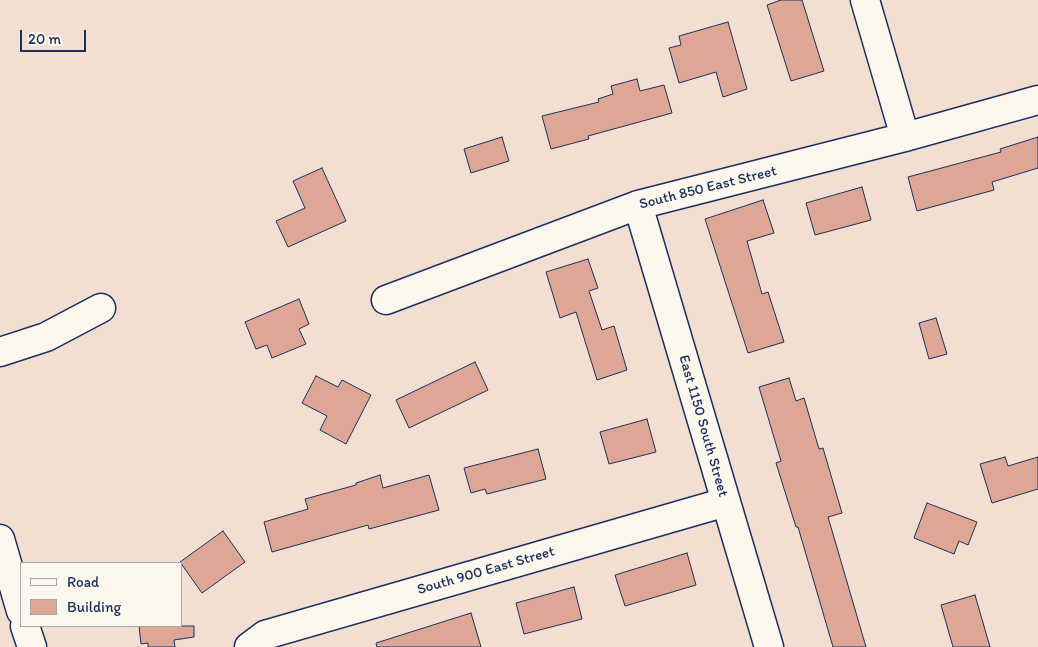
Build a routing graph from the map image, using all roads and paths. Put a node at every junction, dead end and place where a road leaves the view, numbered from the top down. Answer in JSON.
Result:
{"nodes":[{"id":1,"x":865,"y":0,"type":"edge"},
{"id":2,"x":1038,"y":100,"type":"edge"},
{"id":3,"x":905,"y":137,"type":"junction"},
{"id":4,"x":638,"y":205,"type":"junction"},
{"id":5,"x":386,"y":300,"type":"dead end"},
{"id":6,"x":101,"y":308,"type":"dead end"},
{"id":7,"x":0,"y":352,"type":"edge"},
{"id":8,"x":726,"y":502,"type":"junction"},
{"id":9,"x":2,"y":550,"type":"edge"},
{"id":10,"x":20,"y":609,"type":"edge"},
{"id":11,"x":26,"y":627,"type":"edge"},
{"id":12,"x":32,"y":647,"type":"edge"},
{"id":13,"x":250,"y":647,"type":"edge"},
{"id":14,"x":769,"y":647,"type":"edge"}],
"edges":[{"from":1,"to":3,"type":"street"},
{"from":2,"to":3,"type":"street","name":"South 850 East Street"},
{"from":3,"to":4,"type":"street","name":"South 850 East Street"},
{"from":4,"to":5,"type":"street","name":"South 850 East Street"},
{"from":4,"to":8,"type":"street","name":"East 1150 South Street"},
{"from":6,"to":7,"type":"street"},
{"from":8,"to":13,"type":"street","name":"South 900 East Street"},
{"from":8,"to":14,"type":"street","name":"East 1150 South Street"},
{"from":9,"to":10,"type":"street"},
{"from":11,"to":12,"type":"street"}]}
